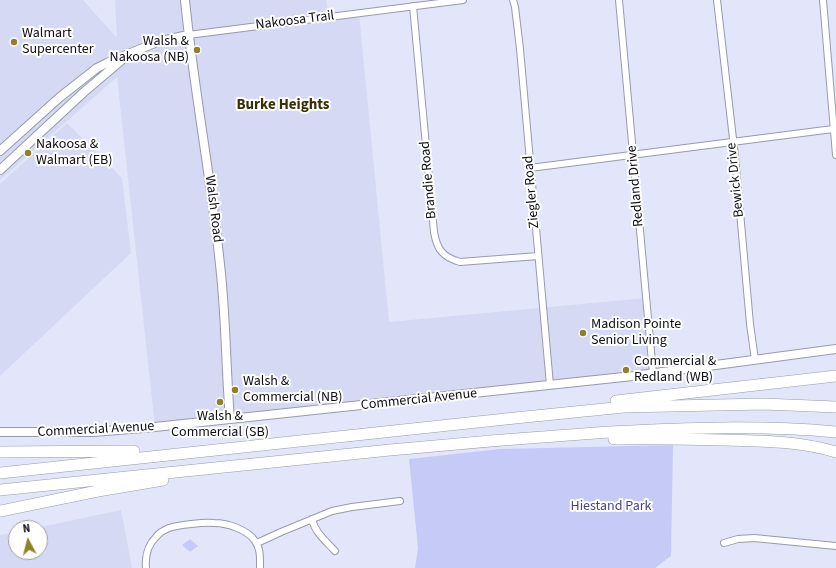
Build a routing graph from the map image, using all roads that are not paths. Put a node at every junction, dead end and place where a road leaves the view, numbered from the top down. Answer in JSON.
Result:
{"nodes":[{"id":1,"x":184,"y":0,"type":"edge"},
{"id":2,"x":463,"y":0,"type":"edge"},
{"id":3,"x":513,"y":0,"type":"edge"},
{"id":4,"x":619,"y":0,"type":"edge"},
{"id":5,"x":717,"y":0,"type":"edge"},
{"id":6,"x":823,"y":0,"type":"edge"},
{"id":7,"x":413,"y":6,"type":"junction"},
{"id":8,"x":188,"y":35,"type":"junction"},
{"id":9,"x":131,"y":53,"type":"junction"},
{"id":10,"x":833,"y":129,"type":"junction"},
{"id":11,"x":733,"y":142,"type":"junction"},
{"id":12,"x":0,"y":151,"type":"edge"},
{"id":13,"x":633,"y":155,"type":"junction"},
{"id":14,"x":836,"y":155,"type":"edge"},
{"id":15,"x":530,"y":168,"type":"junction"},
{"id":16,"x":0,"y":170,"type":"edge"},
{"id":17,"x":538,"y":256,"type":"junction"},
{"id":18,"x":836,"y":349,"type":"edge"},
{"id":19,"x":755,"y":360,"type":"junction"},
{"id":20,"x":653,"y":373,"type":"junction"},
{"id":21,"x":836,"y":376,"type":"edge"},
{"id":22,"x":550,"y":385,"type":"junction"},
{"id":23,"x":836,"y":407,"type":"edge"},
{"id":24,"x":515,"y":418,"type":"junction"},
{"id":25,"x":230,"y":419,"type":"junction"},
{"id":26,"x":0,"y":432,"type":"edge"},
{"id":27,"x":836,"y":432,"type":"edge"},
{"id":28,"x":496,"y":440,"type":"junction"},
{"id":29,"x":274,"y":443,"type":"junction"},
{"id":30,"x":0,"y":452,"type":"edge"},
{"id":31,"x":836,"y":452,"type":"edge"},
{"id":32,"x":252,"y":464,"type":"junction"},
{"id":33,"x":0,"y":473,"type":"edge"},
{"id":34,"x":0,"y":490,"type":"edge"},
{"id":35,"x":400,"y":501,"type":"dead end"},
{"id":36,"x":0,"y":511,"type":"edge"},
{"id":37,"x":312,"y":519,"type":"junction"},
{"id":38,"x":257,"y":543,"type":"junction"},
{"id":39,"x":724,"y":543,"type":"dead end"},
{"id":40,"x":836,"y":546,"type":"edge"},
{"id":41,"x":335,"y":551,"type":"dead end"},
{"id":42,"x":146,"y":568,"type":"edge"},
{"id":43,"x":260,"y":568,"type":"edge"}],
"edges":[{"from":1,"to":8,"type":"street","name":"Walsh Road"},
{"from":2,"to":7,"type":"street","name":"Nakoosa Trail"},
{"from":3,"to":15,"type":"street","name":"Ziegler Road"},
{"from":4,"to":13,"type":"street","name":"Redland Drive"},
{"from":5,"to":11,"type":"street","name":"Bewick Drive"},
{"from":6,"to":10,"type":"street"},
{"from":7,"to":8,"type":"street","name":"Nakoosa Trail"},
{"from":7,"to":17,"type":"street","name":"Brandie Road"},
{"from":8,"to":9,"type":"street","name":"Nakoosa Trail"},
{"from":8,"to":25,"type":"street","name":"Walsh Road"},
{"from":9,"to":12,"type":"street","name":"Nakoosa Trail"},
{"from":9,"to":16,"type":"street","name":"Nakoosa Trail"},
{"from":10,"to":11,"type":"street"},
{"from":10,"to":14,"type":"street"},
{"from":11,"to":13,"type":"street"},
{"from":11,"to":19,"type":"street","name":"Bewick Drive"},
{"from":13,"to":15,"type":"street"},
{"from":13,"to":20,"type":"street","name":"Redland Drive"},
{"from":15,"to":17,"type":"street","name":"Ziegler Road"},
{"from":17,"to":22,"type":"street","name":"Ziegler Road"},
{"from":18,"to":19,"type":"street","name":"Commercial Avenue"},
{"from":19,"to":20,"type":"street","name":"Commercial Avenue"},
{"from":20,"to":22,"type":"street","name":"Commercial Avenue"},
{"from":21,"to":24,"type":"highway"},
{"from":22,"to":25,"type":"street","name":"Commercial Avenue"},
{"from":23,"to":24,"type":"highway"},
{"from":24,"to":29,"type":"highway"},
{"from":25,"to":26,"type":"street","name":"Commercial Avenue"},
{"from":27,"to":28,"type":"highway"},
{"from":28,"to":31,"type":"highway"},
{"from":28,"to":32,"type":"highway"},
{"from":29,"to":30,"type":"highway"},
{"from":29,"to":33,"type":"highway"},
{"from":32,"to":34,"type":"highway"},
{"from":32,"to":36,"type":"highway"},
{"from":35,"to":37,"type":"street"},
{"from":37,"to":38,"type":"street"},
{"from":37,"to":41,"type":"street"},
{"from":38,"to":42,"type":"street"},
{"from":38,"to":43,"type":"street"},
{"from":39,"to":40,"type":"street"}]}
